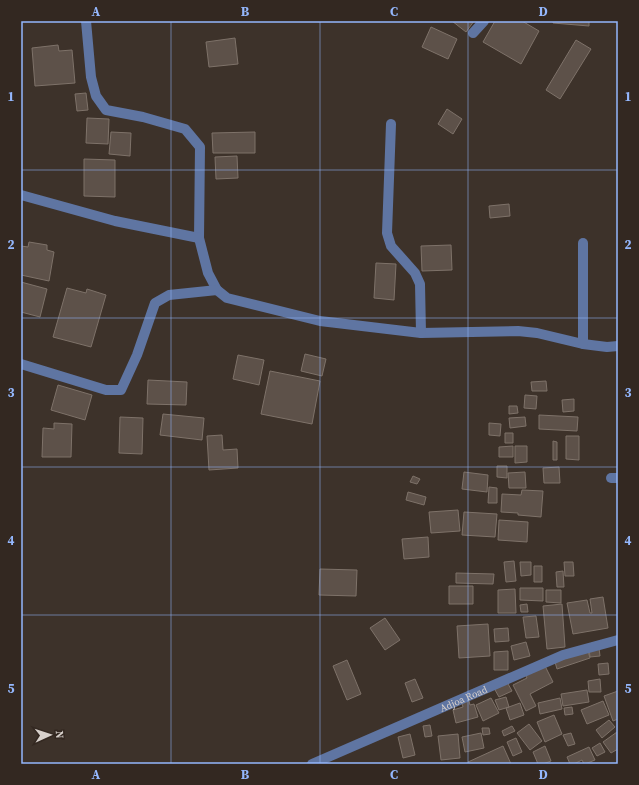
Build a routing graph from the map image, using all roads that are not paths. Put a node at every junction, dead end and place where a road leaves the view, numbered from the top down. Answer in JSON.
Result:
{"nodes":[{"id":1,"x":86,"y":21,"type":"edge"},
{"id":2,"x":484,"y":21,"type":"edge"},
{"id":3,"x":473,"y":33,"type":"dead end"},
{"id":4,"x":391,"y":124,"type":"dead end"},
{"id":5,"x":21,"y":195,"type":"edge"},
{"id":6,"x":199,"y":238,"type":"junction"},
{"id":7,"x":584,"y":242,"type":"dead end"},
{"id":8,"x":217,"y":290,"type":"junction"},
{"id":9,"x":421,"y":333,"type":"junction"},
{"id":10,"x":583,"y":344,"type":"junction"},
{"id":11,"x":618,"y":346,"type":"edge"},
{"id":12,"x":21,"y":364,"type":"edge"},
{"id":13,"x":618,"y":640,"type":"edge"},
{"id":14,"x":312,"y":764,"type":"edge"}],
"edges":[{"from":1,"to":6,"type":"street"},
{"from":2,"to":3,"type":"street"},
{"from":4,"to":9,"type":"street"},
{"from":5,"to":6,"type":"street"},
{"from":6,"to":8,"type":"street"},
{"from":7,"to":10,"type":"street"},
{"from":8,"to":9,"type":"street"},
{"from":8,"to":12,"type":"street"},
{"from":9,"to":10,"type":"street"},
{"from":10,"to":11,"type":"street"},
{"from":13,"to":14,"type":"street","name":"Adjoa Road"}]}
